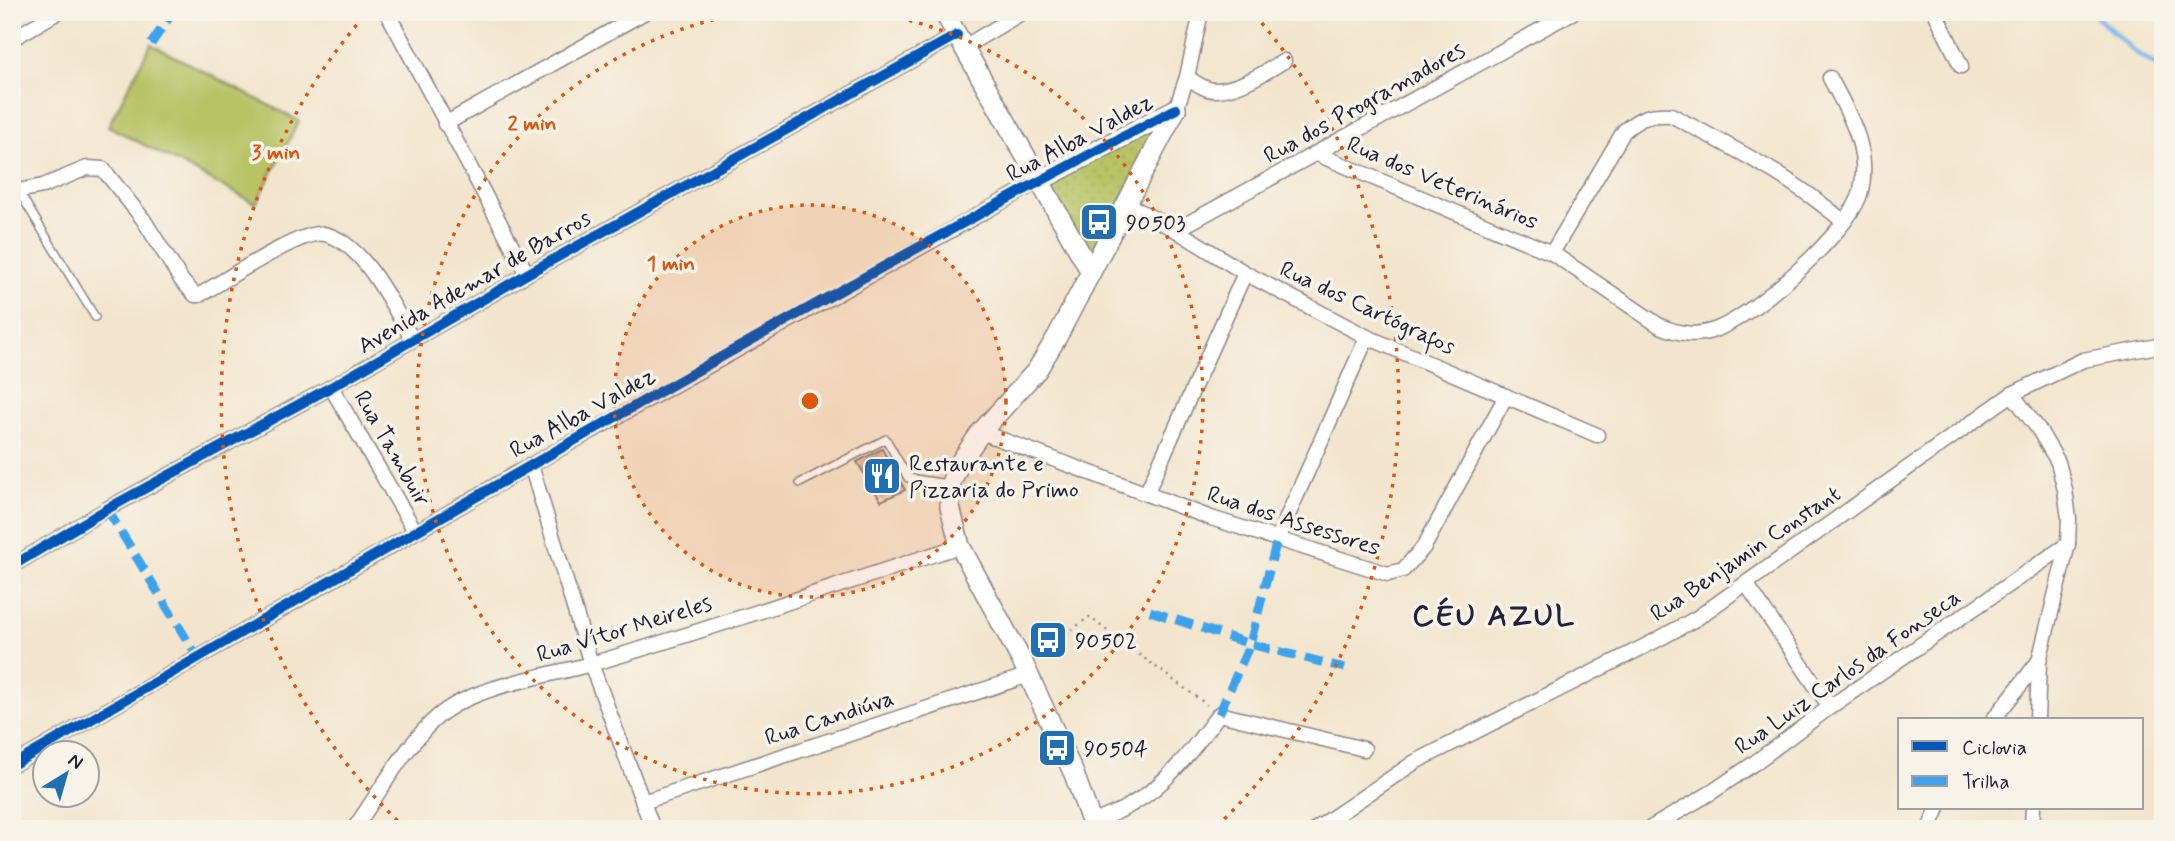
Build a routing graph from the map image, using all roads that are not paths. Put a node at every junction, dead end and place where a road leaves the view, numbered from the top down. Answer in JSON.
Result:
{"nodes":[{"id":1,"x":58,"y":12,"type":"edge"},
{"id":2,"x":387,"y":12,"type":"edge"},
{"id":3,"x":645,"y":12,"type":"edge"},
{"id":4,"x":944,"y":12,"type":"edge"},
{"id":5,"x":1023,"y":12,"type":"edge"},
{"id":6,"x":1201,"y":12,"type":"edge"},
{"id":7,"x":1573,"y":12,"type":"edge"},
{"id":8,"x":1934,"y":12,"type":"edge"},
{"id":9,"x":12,"y":39,"type":"edge"},
{"id":10,"x":960,"y":41,"type":"junction"},
{"id":11,"x":1284,"y":61,"type":"dead end"},
{"id":12,"x":1961,"y":66,"type":"dead end"},
{"id":13,"x":1187,"y":77,"type":"junction"},
{"id":14,"x":1830,"y":78,"type":"dead end"},
{"id":15,"x":1176,"y":109,"type":"junction"},
{"id":16,"x":445,"y":124,"type":"junction"},
{"id":17,"x":1317,"y":154,"type":"junction"},
{"id":18,"x":1040,"y":181,"type":"junction"},
{"id":19,"x":15,"y":191,"type":"edge"},
{"id":20,"x":1128,"y":205,"type":"junction"},
{"id":21,"x":1844,"y":222,"type":"junction"},
{"id":22,"x":1176,"y":230,"type":"junction"},
{"id":23,"x":1552,"y":253,"type":"junction"},
{"id":24,"x":1091,"y":272,"type":"junction"},
{"id":25,"x":1245,"y":273,"type":"junction"},
{"id":26,"x":527,"y":274,"type":"junction"},
{"id":27,"x":95,"y":317,"type":"dead end"},
{"id":28,"x":1367,"y":337,"type":"junction"},
{"id":29,"x":412,"y":339,"type":"junction"},
{"id":30,"x":2163,"y":345,"type":"edge"},
{"id":31,"x":331,"y":387,"type":"junction"},
{"id":32,"x":2012,"y":394,"type":"junction"},
{"id":33,"x":1506,"y":396,"type":"junction"},
{"id":34,"x":981,"y":432,"type":"junction"},
{"id":35,"x":1597,"y":435,"type":"dead end"},
{"id":36,"x":531,"y":465,"type":"junction"},
{"id":37,"x":800,"y":483,"type":"dead end"},
{"id":38,"x":950,"y":485,"type":"junction"},
{"id":39,"x":1146,"y":494,"type":"junction"},
{"id":40,"x":415,"y":531,"type":"junction"},
{"id":41,"x":1277,"y":540,"type":"junction"},
{"id":42,"x":2068,"y":544,"type":"junction"},
{"id":43,"x":960,"y":546,"type":"junction"},
{"id":44,"x":12,"y":566,"type":"edge"},
{"id":45,"x":1746,"y":585,"type":"junction"},
{"id":46,"x":2039,"y":661,"type":"junction"},
{"id":47,"x":591,"y":664,"type":"junction"},
{"id":48,"x":1026,"y":670,"type":"junction"},
{"id":49,"x":1830,"y":707,"type":"junction"},
{"id":50,"x":1995,"y":718,"type":"edge"},
{"id":51,"x":2036,"y":718,"type":"edge"},
{"id":52,"x":1364,"y":749,"type":"dead end"},
{"id":53,"x":16,"y":763,"type":"dead end"},
{"id":54,"x":643,"y":802,"type":"junction"},
{"id":55,"x":1937,"y":810,"type":"edge"},
{"id":56,"x":2033,"y":810,"type":"edge"},
{"id":57,"x":1093,"y":826,"type":"edge"},
{"id":58,"x":355,"y":829,"type":"edge"},
{"id":59,"x":653,"y":829,"type":"edge"},
{"id":60,"x":1316,"y":829,"type":"edge"},
{"id":61,"x":1649,"y":829,"type":"edge"},
{"id":62,"x":1929,"y":829,"type":"edge"},
{"id":63,"x":2032,"y":829,"type":"edge"}],
"edges":[{"from":1,"to":9,"type":"street"},
{"from":2,"to":16,"type":"street"},
{"from":3,"to":16,"type":"street"},
{"from":4,"to":10,"type":"street"},
{"from":5,"to":10,"type":"street","name":"Avenida Ademar de Barros"},
{"from":6,"to":13,"type":"street"},
{"from":7,"to":17,"type":"street","name":"Rua dos Programadores"},
{"from":8,"to":12,"type":"street"},
{"from":10,"to":18,"type":"street"},
{"from":10,"to":26,"type":"street","name":"Avenida Ademar de Barros"},
{"from":11,"to":13,"type":"street"},
{"from":13,"to":15,"type":"street"},
{"from":14,"to":21,"type":"street","name":"Rua dos Veterinários"},
{"from":15,"to":18,"type":"street","name":"Rua Alba Valdez"},
{"from":15,"to":20,"type":"street"},
{"from":16,"to":26,"type":"street"},
{"from":17,"to":22,"type":"street","name":"Rua dos Programadores"},
{"from":17,"to":23,"type":"street","name":"Rua dos Veterinários"},
{"from":18,"to":24,"type":"street"},
{"from":18,"to":36,"type":"street","name":"Rua Alba Valdez"},
{"from":19,"to":27,"type":"lane"},
{"from":19,"to":29,"type":"street"},
{"from":20,"to":22,"type":"street","name":"Rua dos Cartógrafos"},
{"from":20,"to":24,"type":"street"},
{"from":21,"to":23,"type":"street","name":"Rua dos Veterinários"},
{"from":21,"to":23,"type":"street","name":"Rua dos Veterinários"},
{"from":22,"to":25,"type":"street","name":"Rua dos Cartógrafos"},
{"from":24,"to":34,"type":"street"},
{"from":25,"to":28,"type":"street","name":"Rua dos Cartógrafos"},
{"from":25,"to":39,"type":"street"},
{"from":26,"to":29,"type":"street","name":"Avenida Ademar de Barros"},
{"from":28,"to":33,"type":"street","name":"Rua dos Cartógrafos"},
{"from":28,"to":41,"type":"street"},
{"from":29,"to":31,"type":"street","name":"Avenida Ademar de Barros"},
{"from":30,"to":32,"type":"street","name":"Rua Benjamin Constant"},
{"from":31,"to":40,"type":"street","name":"Rua Tambuir"},
{"from":31,"to":44,"type":"street","name":"Avenida Ademar de Barros"},
{"from":32,"to":42,"type":"street"},
{"from":32,"to":45,"type":"street","name":"Rua Benjamin Constant"},
{"from":33,"to":35,"type":"street","name":"Rua dos Cartógrafos"},
{"from":33,"to":41,"type":"street","name":"Rua dos Assessores"},
{"from":34,"to":38,"type":"street"},
{"from":34,"to":39,"type":"street","name":"Rua dos Assessores"},
{"from":36,"to":40,"type":"street","name":"Rua Alba Valdez"},
{"from":36,"to":47,"type":"street"},
{"from":37,"to":38,"type":"lane"},
{"from":38,"to":43,"type":"street"},
{"from":39,"to":41,"type":"street","name":"Rua dos Assessores"},
{"from":40,"to":53,"type":"street","name":"Rua Alba Valdez"},
{"from":42,"to":46,"type":"street"},
{"from":42,"to":49,"type":"street","name":"Rua Luiz Carlos da Fonseca"},
{"from":43,"to":47,"type":"street","name":"Rua Vítor Meireles"},
{"from":43,"to":48,"type":"street"},
{"from":45,"to":49,"type":"street"},
{"from":45,"to":60,"type":"street","name":"Rua Benjamin Constant"},
{"from":46,"to":50,"type":"street"},
{"from":46,"to":51,"type":"street"},
{"from":47,"to":54,"type":"street"},
{"from":47,"to":58,"type":"street","name":"Rua Vítor Meireles"},
{"from":48,"to":54,"type":"street","name":"Rua Candiúva"},
{"from":48,"to":57,"type":"street"},
{"from":49,"to":61,"type":"street","name":"Rua Luiz Carlos da Fonseca"},
{"from":52,"to":57,"type":"street"},
{"from":54,"to":59,"type":"street"},
{"from":55,"to":62,"type":"street"},
{"from":56,"to":63,"type":"street"}]}
